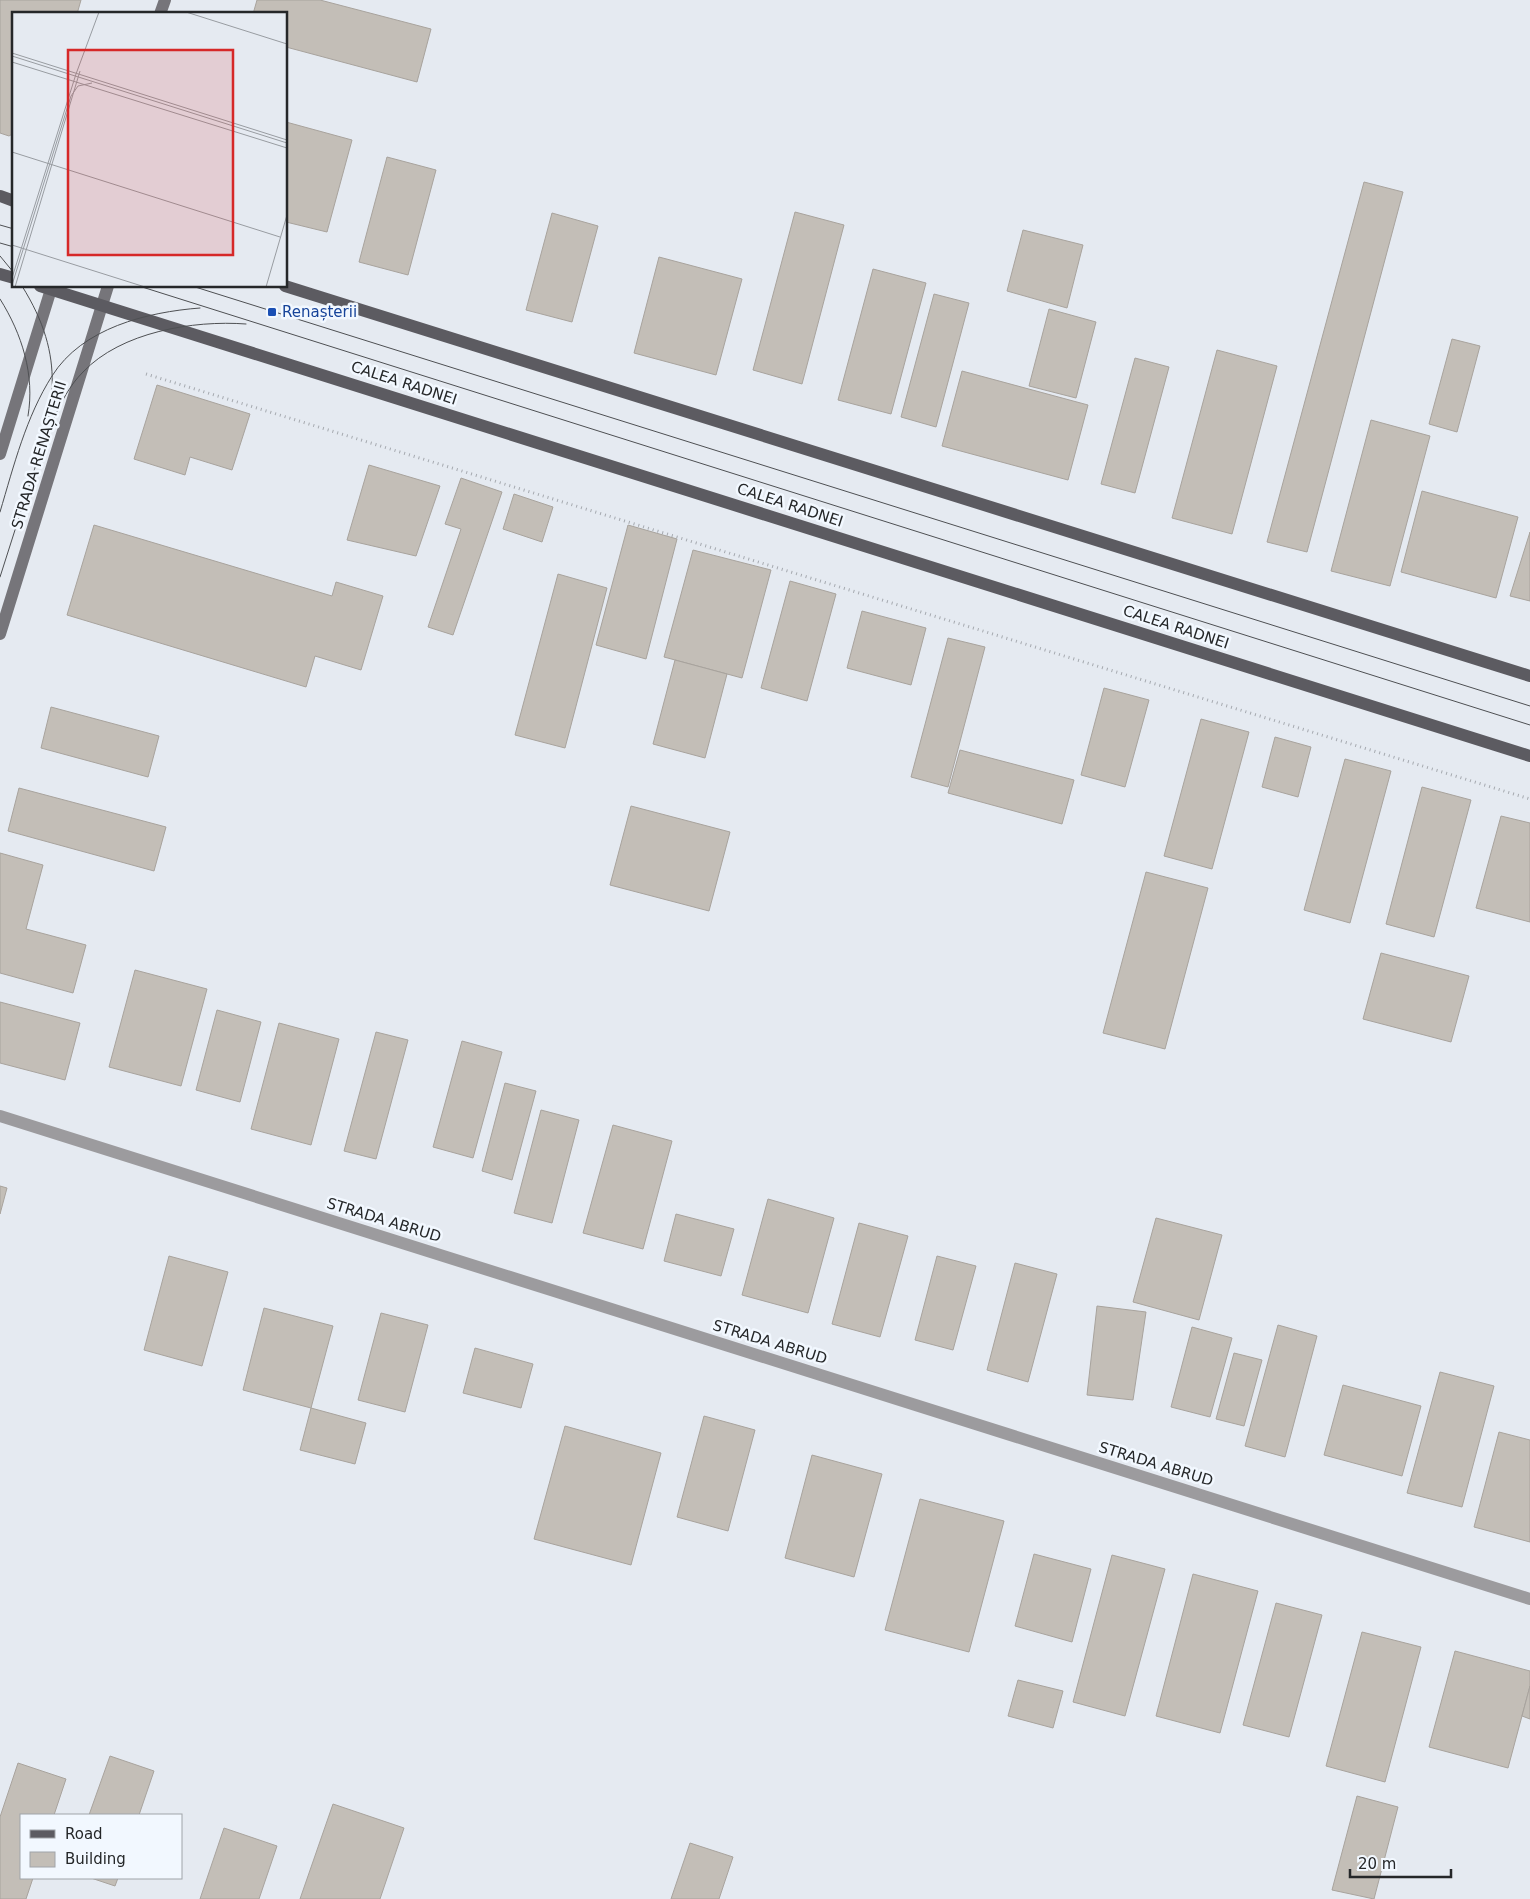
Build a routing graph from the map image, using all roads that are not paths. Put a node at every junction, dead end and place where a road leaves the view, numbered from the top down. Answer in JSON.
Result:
{"nodes":[{"id":1,"x":165,"y":0,"type":"edge"},
{"id":2,"x":161,"y":12,"type":"edge"},
{"id":3,"x":0,"y":196,"type":"edge"},
{"id":4,"x":12,"y":200,"type":"edge"},
{"id":5,"x":288,"y":287,"type":"edge"},
{"id":6,"x":48,"y":288,"type":"edge"},
{"id":7,"x":51,"y":288,"type":"edge"},
{"id":8,"x":107,"y":288,"type":"edge"},
{"id":9,"x":102,"y":306,"type":"junction"},
{"id":10,"x":0,"y":454,"type":"edge"},
{"id":11,"x":0,"y":634,"type":"edge"},
{"id":12,"x":1530,"y":676,"type":"edge"},
{"id":13,"x":1530,"y":756,"type":"edge"},
{"id":14,"x":0,"y":1116,"type":"edge"},
{"id":15,"x":1530,"y":1598,"type":"edge"}],
"edges":[{"from":1,"to":2,"type":"street"},
{"from":3,"to":4,"type":"main road"},
{"from":5,"to":12,"type":"main road"},
{"from":6,"to":10,"type":"street"},
{"from":7,"to":9,"type":"main road","name":"CALEA RADNEI"},
{"from":8,"to":9,"type":"street","name":"STRADA RENAȘTERII"},
{"from":9,"to":11,"type":"street","name":"STRADA RENAȘTERII"},
{"from":9,"to":13,"type":"main road","name":"CALEA RADNEI"},
{"from":14,"to":15,"type":"street","name":"STRADA ABRUD"}]}
